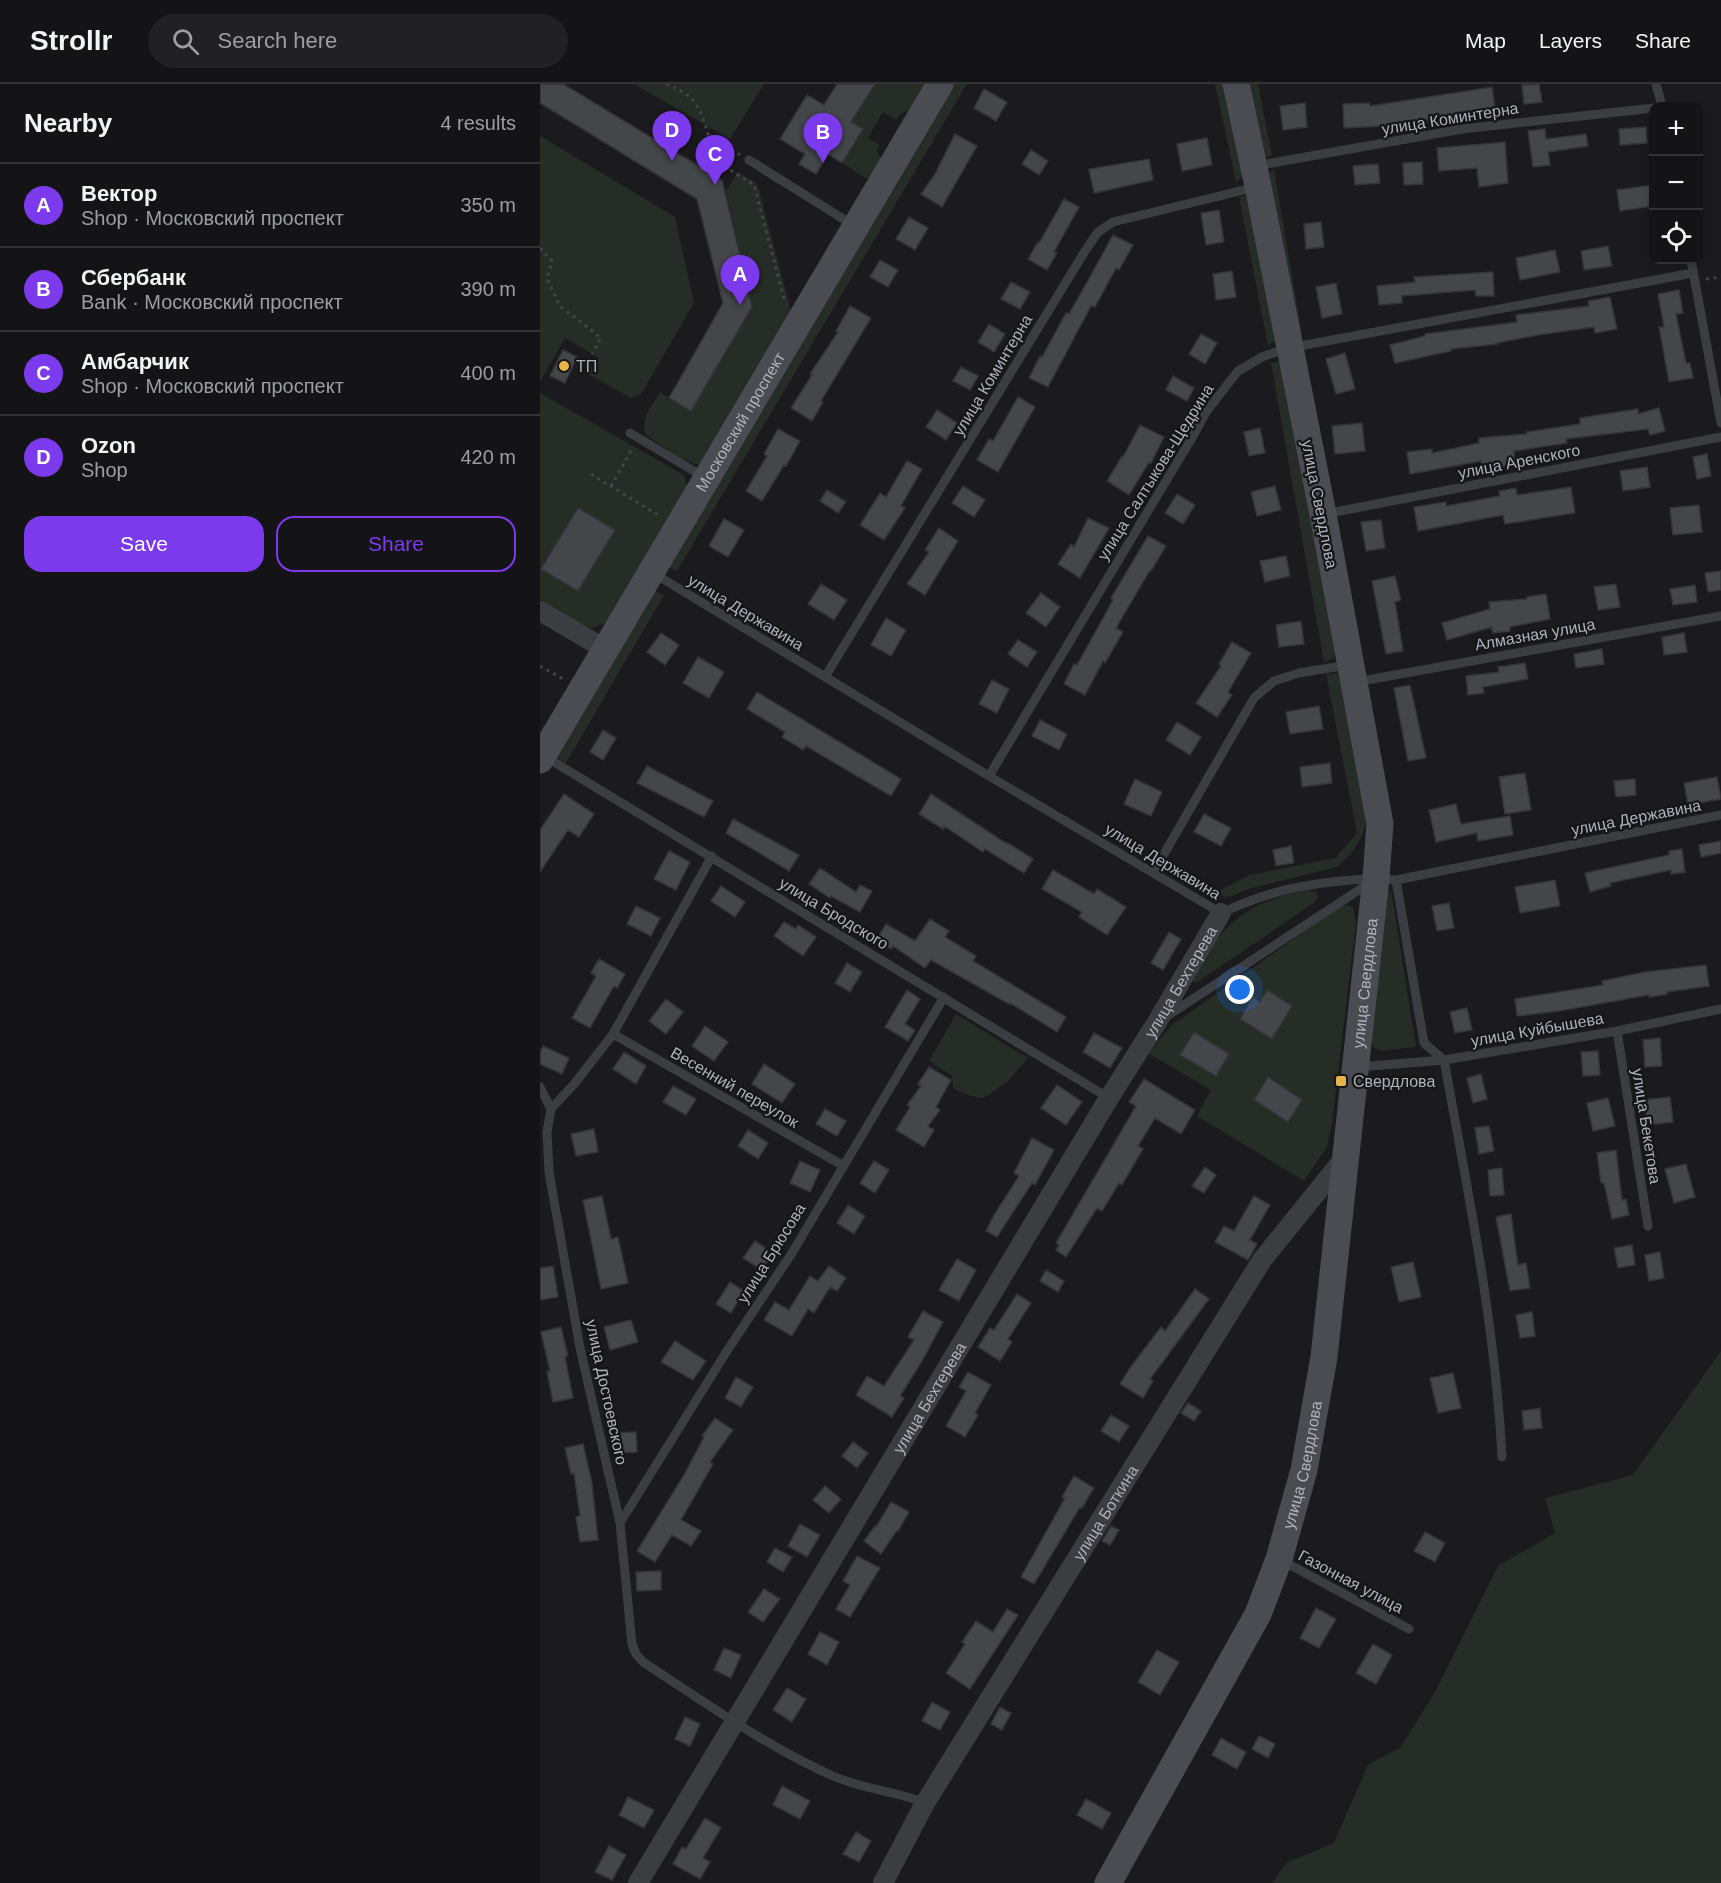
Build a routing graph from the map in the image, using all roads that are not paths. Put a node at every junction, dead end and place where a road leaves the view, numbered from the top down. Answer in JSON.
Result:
{"nodes":[{"id":1,"x":940,"y":84,"type":"edge"},
{"id":2,"x":1236,"y":84,"type":"edge"},
{"id":3,"x":1656,"y":84,"type":"edge"},
{"id":4,"x":1661,"y":102,"type":"edge"},
{"id":5,"x":1649,"y":108,"type":"edge"},
{"id":6,"x":749,"y":160,"type":"road end"},
{"id":7,"x":1256,"y":176,"type":"junction"},
{"id":8,"x":855,"y":226,"type":"junction"},
{"id":9,"x":1692,"y":264,"type":"edge"},
{"id":10,"x":1693,"y":273,"type":"junction"},
{"id":11,"x":1289,"y":348,"type":"junction"},
{"id":12,"x":1721,"y":423,"type":"edge"},
{"id":13,"x":630,"y":433,"type":"dead end"},
{"id":14,"x":1721,"y":437,"type":"edge"},
{"id":15,"x":706,"y":478,"type":"junction"},
{"id":16,"x":1323,"y":514,"type":"junction"},
{"id":17,"x":651,"y":572,"type":"junction"},
{"id":18,"x":540,"y":611,"type":"edge"},
{"id":19,"x":1721,"y":616,"type":"edge"},
{"id":20,"x":605,"y":649,"type":"junction"},
{"id":21,"x":1352,"y":674,"type":"junction"},
{"id":22,"x":825,"y":677,"type":"junction"},
{"id":23,"x":541,"y":758,"type":"edge"},
{"id":24,"x":989,"y":776,"type":"junction"},
{"id":25,"x":1721,"y":815,"type":"edge"},
{"id":26,"x":712,"y":856,"type":"junction"},
{"id":27,"x":1153,"y":873,"type":"junction"},
{"id":28,"x":1386,"y":879,"type":"junction"},
{"id":29,"x":1221,"y":913,"type":"junction"},
{"id":30,"x":944,"y":997,"type":"junction"},
{"id":31,"x":1721,"y":1009,"type":"edge"},
{"id":32,"x":1157,"y":1022,"type":"junction"},
{"id":33,"x":1617,"y":1031,"type":"junction"},
{"id":34,"x":613,"y":1034,"type":"junction"},
{"id":35,"x":1444,"y":1060,"type":"junction"},
{"id":36,"x":1355,"y":1067,"type":"junction"},
{"id":37,"x":540,"y":1087,"type":"edge"},
{"id":38,"x":1109,"y":1098,"type":"junction"},
{"id":39,"x":551,"y":1109,"type":"junction"},
{"id":40,"x":1346,"y":1156,"type":"junction"},
{"id":41,"x":842,"y":1166,"type":"junction"},
{"id":42,"x":1648,"y":1226,"type":"dead end"},
{"id":43,"x":1503,"y":1457,"type":"dead end"},
{"id":44,"x":620,"y":1523,"type":"junction"},
{"id":45,"x":1279,"y":1559,"type":"junction"},
{"id":46,"x":1409,"y":1629,"type":"dead end"},
{"id":47,"x":734,"y":1720,"type":"junction"},
{"id":48,"x":925,"y":1803,"type":"junction"},
{"id":49,"x":638,"y":1883,"type":"edge"},
{"id":50,"x":883,"y":1883,"type":"edge"},
{"id":51,"x":1108,"y":1883,"type":"edge"}],
"edges":[{"from":1,"to":8,"type":"street","name":"Московский проспект"},
{"from":2,"to":7,"type":"street","name":"улица Свердлова"},
{"from":3,"to":4,"type":"lane"},
{"from":5,"to":7,"type":"lane","name":"улица Коминтерна"},
{"from":6,"to":8,"type":"lane"},
{"from":7,"to":11,"type":"street","name":"улица Свердлова"},
{"from":7,"to":22,"type":"lane","name":"улица Коминтерна"},
{"from":8,"to":15,"type":"street","name":"Московский проспект"},
{"from":9,"to":10,"type":"lane"},
{"from":10,"to":11,"type":"lane","name":"улица Салтыкова-Щедрина"},
{"from":10,"to":12,"type":"lane"},
{"from":11,"to":16,"type":"street","name":"улица Свердлова"},
{"from":11,"to":24,"type":"lane","name":"улица Салтыкова-Щедрина"},
{"from":13,"to":15,"type":"lane"},
{"from":14,"to":16,"type":"lane","name":"улица Аренского"},
{"from":15,"to":17,"type":"street","name":"Московский проспект"},
{"from":16,"to":21,"type":"street","name":"улица Свердлова"},
{"from":17,"to":20,"type":"street","name":"Московский проспект"},
{"from":17,"to":22,"type":"lane","name":"улица Державина"},
{"from":18,"to":20,"type":"street"},
{"from":19,"to":21,"type":"lane","name":"Алмазная улица"},
{"from":20,"to":23,"type":"street","name":"Московский проспект"},
{"from":21,"to":27,"type":"lane","name":"Алмазная улица"},
{"from":21,"to":28,"type":"street","name":"улица Свердлова"},
{"from":22,"to":24,"type":"lane","name":"улица Державина"},
{"from":23,"to":26,"type":"lane","name":"улица Бродского"},
{"from":24,"to":27,"type":"lane","name":"улица Державина"},
{"from":25,"to":28,"type":"lane","name":"улица Державина"},
{"from":26,"to":30,"type":"lane","name":"улица Бродского"},
{"from":26,"to":34,"type":"lane"},
{"from":27,"to":29,"type":"lane","name":"улица Державина"},
{"from":28,"to":29,"type":"lane","name":"улица Державина"},
{"from":28,"to":32,"type":"lane"},
{"from":28,"to":35,"type":"lane"},
{"from":28,"to":36,"type":"street","name":"улица Свердлова"},
{"from":29,"to":32,"type":"street","name":"улица Бехтерева"},
{"from":30,"to":38,"type":"lane","name":"улица Бродского"},
{"from":30,"to":41,"type":"lane","name":"улица Брюсова"},
{"from":31,"to":33,"type":"lane","name":"улица Куйбышева"},
{"from":32,"to":38,"type":"street","name":"улица Бехтерева"},
{"from":33,"to":35,"type":"lane","name":"улица Куйбышева"},
{"from":33,"to":42,"type":"lane","name":"улица Бекетова"},
{"from":34,"to":39,"type":"lane"},
{"from":34,"to":41,"type":"lane","name":"Весенний переулок"},
{"from":35,"to":36,"type":"lane","name":"улица Куйбышева"},
{"from":35,"to":43,"type":"lane"},
{"from":36,"to":40,"type":"street","name":"улица Свердлова"},
{"from":37,"to":39,"type":"lane"},
{"from":38,"to":47,"type":"street","name":"улица Бехтерева"},
{"from":39,"to":44,"type":"lane","name":"улица Достоевского"},
{"from":40,"to":45,"type":"street","name":"улица Свердлова"},
{"from":40,"to":48,"type":"street","name":"улица Боткина"},
{"from":41,"to":44,"type":"lane","name":"улица Брюсова"},
{"from":44,"to":47,"type":"lane","name":"улица Достоевского"},
{"from":45,"to":46,"type":"lane","name":"Газонная улица"},
{"from":45,"to":51,"type":"street","name":"улица Свердлова"},
{"from":47,"to":48,"type":"lane","name":"улица Достоевского"},
{"from":47,"to":49,"type":"street","name":"улица Бехтерева"},
{"from":48,"to":50,"type":"street","name":"улица Боткина"}]}
